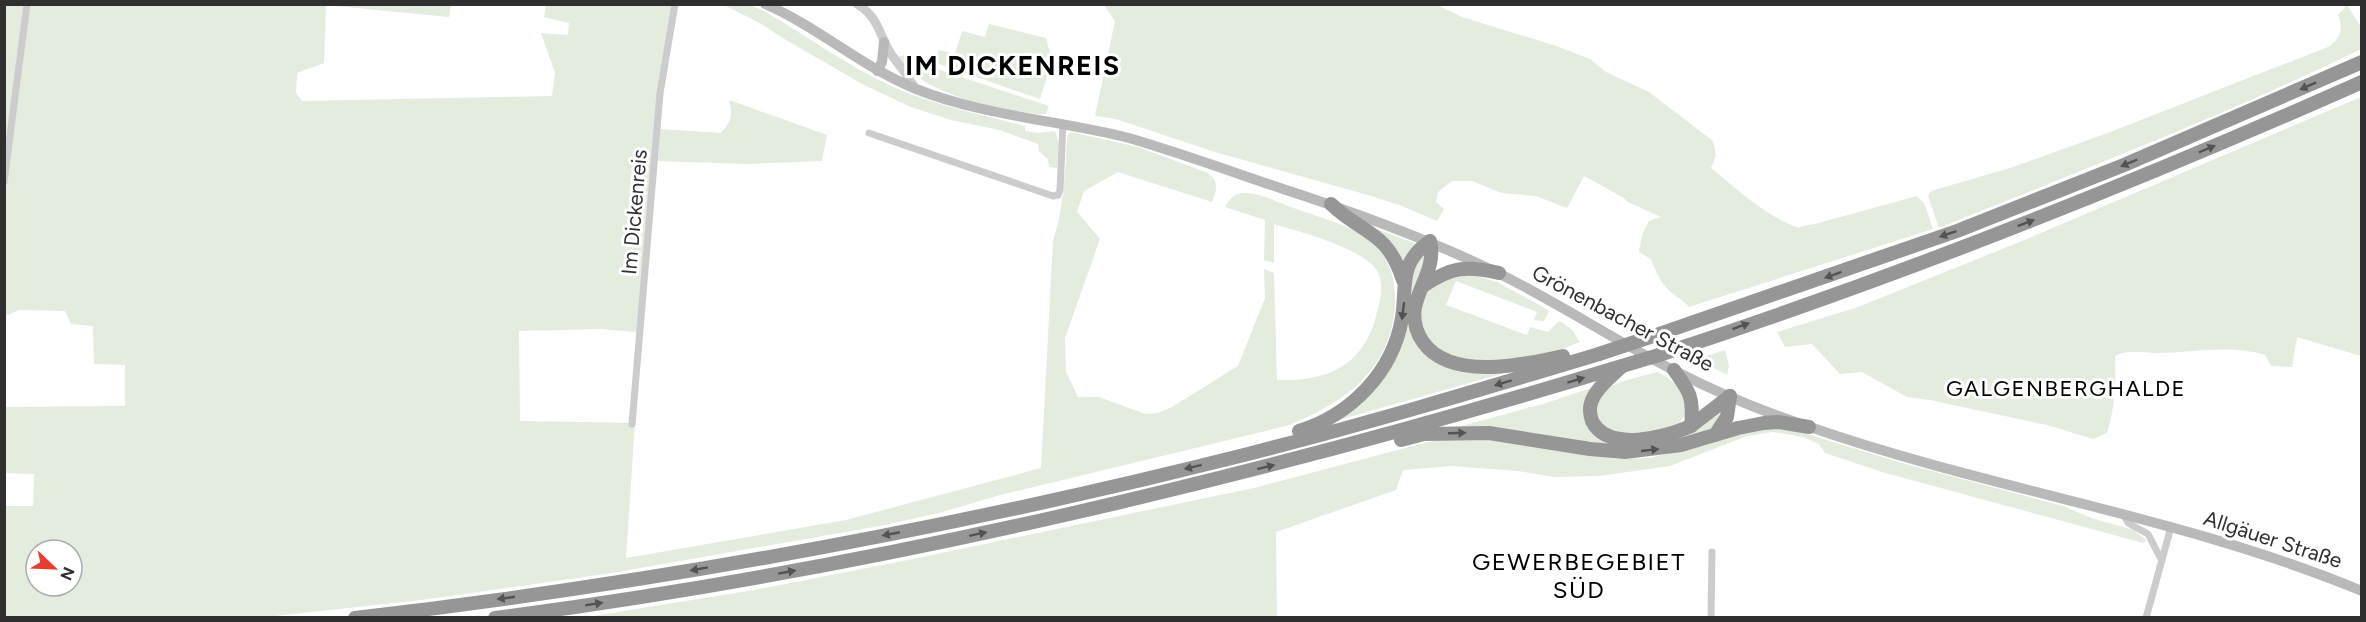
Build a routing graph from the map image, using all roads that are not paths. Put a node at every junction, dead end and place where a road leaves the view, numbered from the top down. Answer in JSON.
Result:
{"nodes":[{"id":1,"x":27,"y":4,"type":"edge"},
{"id":2,"x":675,"y":4,"type":"edge"},
{"id":3,"x":765,"y":4,"type":"edge"},
{"id":4,"x":857,"y":4,"type":"edge"},
{"id":5,"x":884,"y":42,"type":"junction"},
{"id":6,"x":2361,"y":62,"type":"edge"},
{"id":7,"x":877,"y":71,"type":"junction"},
{"id":8,"x":2361,"y":82,"type":"edge"},
{"id":9,"x":915,"y":88,"type":"junction"},
{"id":10,"x":1063,"y":124,"type":"junction"},
{"id":11,"x":869,"y":133,"type":"dead end"},
{"id":12,"x":4,"y":182,"type":"edge"},
{"id":13,"x":1331,"y":204,"type":"junction"},
{"id":14,"x":1430,"y":241,"type":"junction"},
{"id":15,"x":1499,"y":273,"type":"junction"},
{"id":16,"x":1404,"y":280,"type":"junction"},
{"id":17,"x":1423,"y":286,"type":"junction"},
{"id":18,"x":1599,"y":354,"type":"junction"},
{"id":19,"x":1622,"y":366,"type":"junction"},
{"id":20,"x":1674,"y":370,"type":"junction"},
{"id":21,"x":1730,"y":396,"type":"junction"},
{"id":22,"x":632,"y":424,"type":"dead end"},
{"id":23,"x":1691,"y":426,"type":"junction"},
{"id":24,"x":1809,"y":427,"type":"junction"},
{"id":25,"x":1715,"y":435,"type":"junction"},
{"id":26,"x":1358,"y":442,"type":"junction"},
{"id":27,"x":1250,"y":453,"type":"junction"},
{"id":28,"x":2124,"y":515,"type":"junction"},
{"id":29,"x":2171,"y":527,"type":"junction"},
{"id":30,"x":1712,"y":552,"type":"dead end"},
{"id":31,"x":2161,"y":559,"type":"junction"},
{"id":32,"x":2361,"y":591,"type":"edge"},
{"id":33,"x":355,"y":618,"type":"edge"},
{"id":34,"x":495,"y":618,"type":"edge"},
{"id":35,"x":1711,"y":618,"type":"edge"},
{"id":36,"x":2146,"y":618,"type":"edge"}],
"edges":[{"from":1,"to":12,"type":"street"},
{"from":2,"to":22,"type":"street","name":"Im Dickenreis"},
{"from":3,"to":7,"type":"main road","name":"Grönenbacher Straße"},
{"from":4,"to":5,"type":"street"},
{"from":5,"to":7,"type":"main road"},
{"from":5,"to":9,"type":"street"},
{"from":6,"to":18,"type":"highway","one_way":true,"bridge":true},
{"from":7,"to":9,"type":"main road","name":"Grönenbacher Straße"},
{"from":19,"to":8,"type":"highway","one_way":true,"bridge":true},
{"from":9,"to":10,"type":"main road","name":"Grönenbacher Straße"},
{"from":10,"to":11,"type":"street"},
{"from":10,"to":13,"type":"main road","name":"Grönenbacher Straße"},
{"from":13,"to":14,"type":"main road","name":"Grönenbacher Straße"},
{"from":13,"to":16,"type":"highway"},
{"from":14,"to":15,"type":"main road","name":"Grönenbacher Straße"},
{"from":14,"to":16,"type":"highway"},
{"from":14,"to":17,"type":"highway"},
{"from":15,"to":17,"type":"highway"},
{"from":15,"to":20,"type":"main road","name":"Grönenbacher Straße"},
{"from":16,"to":27,"type":"highway","one_way":true},
{"from":17,"to":18,"type":"highway"},
{"from":18,"to":27,"type":"highway","one_way":true},
{"from":19,"to":23,"type":"highway"},
{"from":26,"to":19,"type":"highway","one_way":true},
{"from":20,"to":21,"type":"main road","name":"Grönenbacher Straße"},
{"from":20,"to":23,"type":"highway"},
{"from":21,"to":23,"type":"highway"},
{"from":21,"to":24,"type":"main road","name":"Grönenbacher Straße"},
{"from":21,"to":25,"type":"highway"},
{"from":24,"to":25,"type":"highway"},
{"from":24,"to":28,"type":"main road","name":"Grönenbacher Straße"},
{"from":26,"to":25,"type":"highway","one_way":true},
{"from":34,"to":26,"type":"highway","one_way":true},
{"from":27,"to":33,"type":"highway","one_way":true},
{"from":28,"to":29,"type":"main road","name":"Grönenbacher Straße"},
{"from":28,"to":31,"type":"street"},
{"from":29,"to":31,"type":"street"},
{"from":29,"to":32,"type":"main road","name":"Allgäuer Straße"},
{"from":30,"to":35,"type":"street"},
{"from":31,"to":36,"type":"street"}]}
